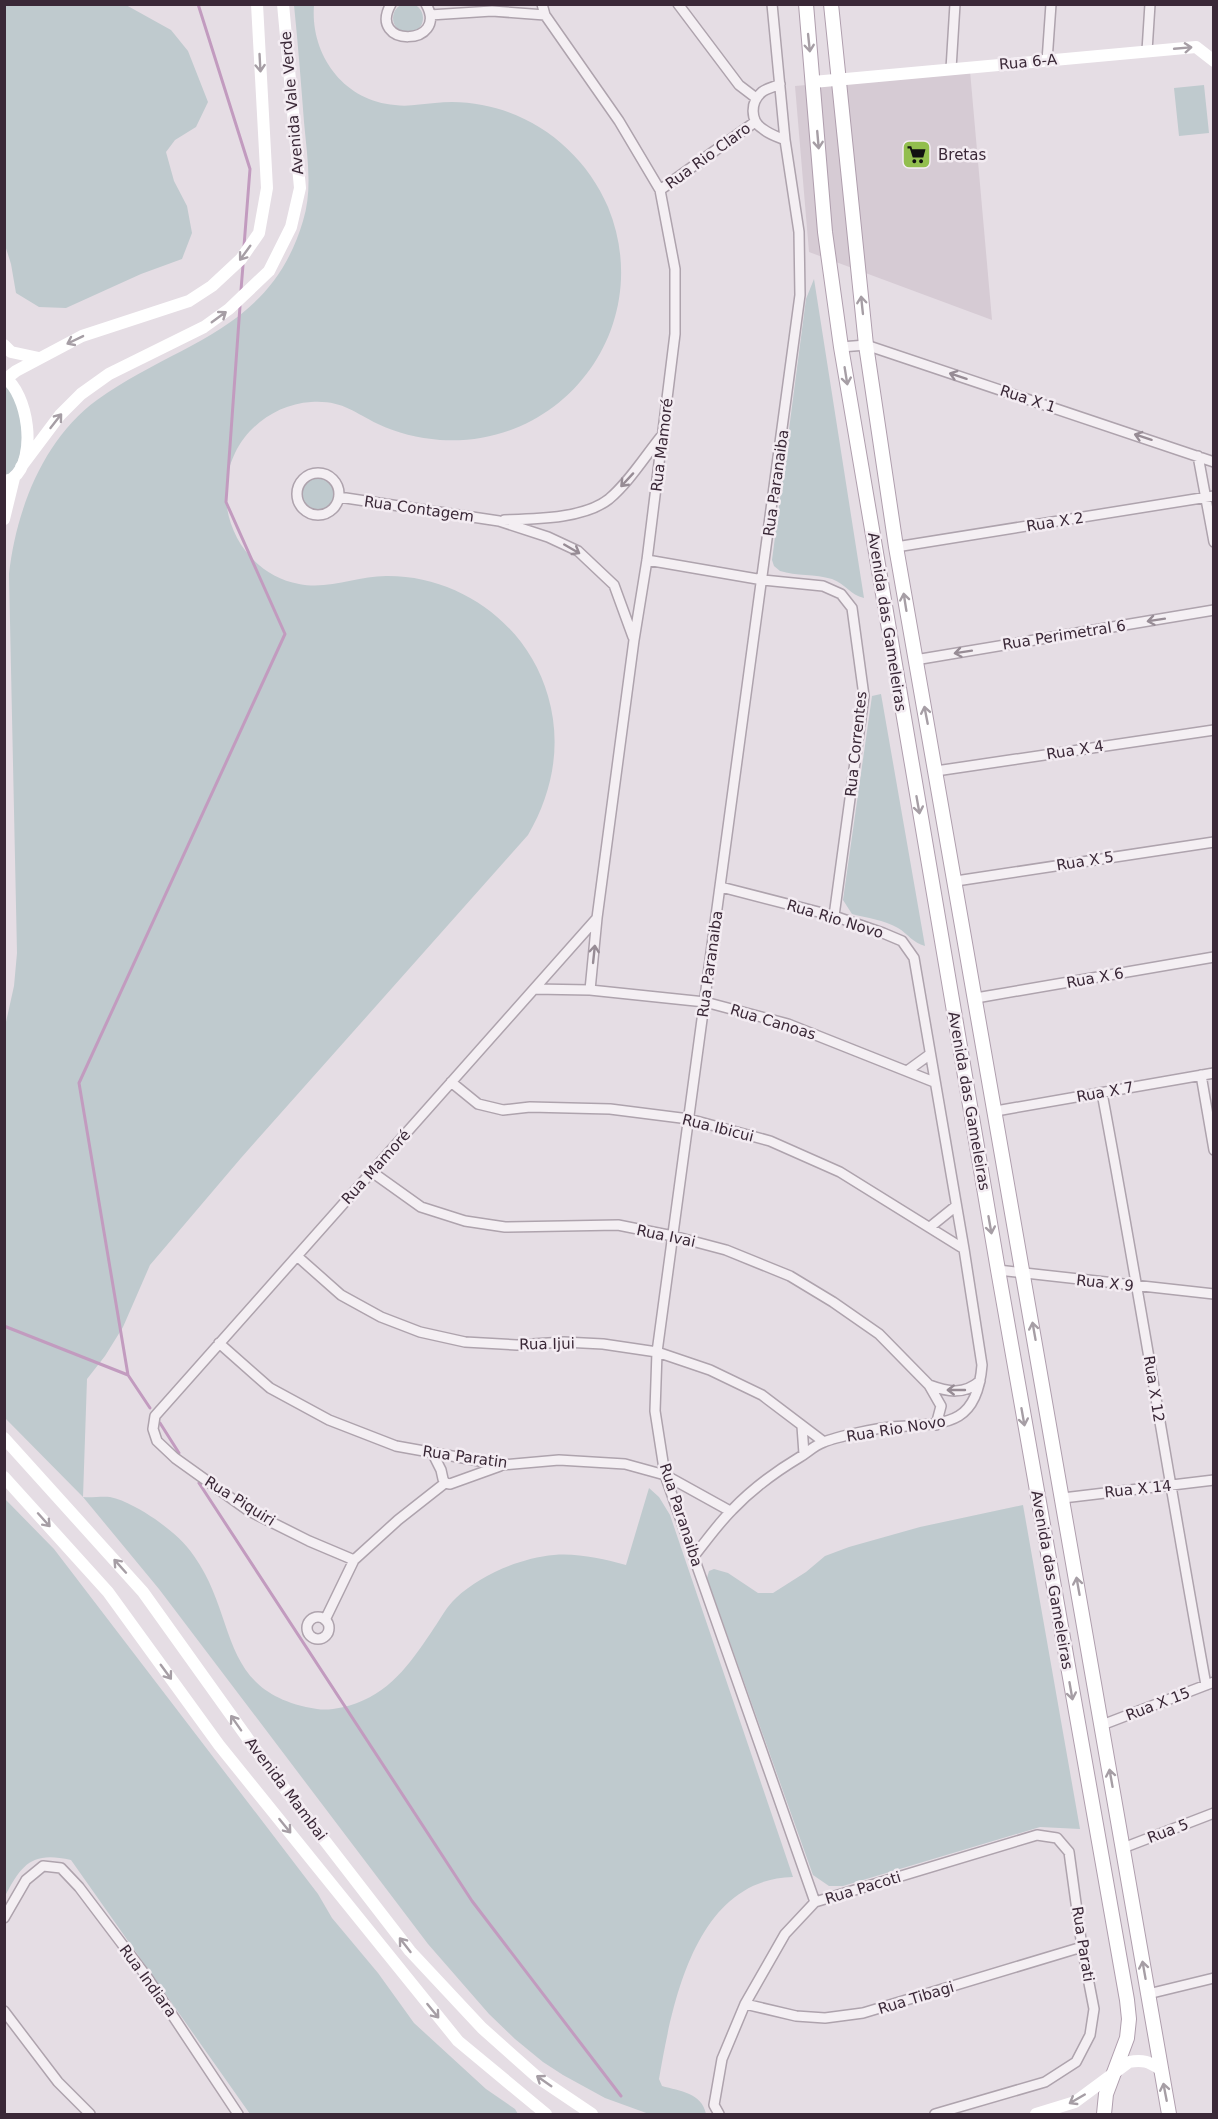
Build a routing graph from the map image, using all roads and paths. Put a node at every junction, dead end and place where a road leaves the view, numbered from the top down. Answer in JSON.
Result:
{"nodes":[{"id":1,"x":257,"y":4,"type":"edge"},
{"id":2,"x":283,"y":4,"type":"edge"},
{"id":3,"x":391,"y":4,"type":"edge"},
{"id":4,"x":426,"y":4,"type":"edge"},
{"id":5,"x":504,"y":4,"type":"edge"},
{"id":6,"x":542,"y":4,"type":"edge"},
{"id":7,"x":678,"y":4,"type":"edge"},
{"id":8,"x":772,"y":4,"type":"edge"},
{"id":9,"x":806,"y":4,"type":"edge"},
{"id":10,"x":831,"y":4,"type":"edge"},
{"id":11,"x":955,"y":4,"type":"edge"},
{"id":12,"x":1051,"y":4,"type":"edge"},
{"id":13,"x":1150,"y":4,"type":"edge"},
{"id":14,"x":492,"y":11,"type":"junction"},
{"id":15,"x":430,"y":15,"type":"junction"},
{"id":16,"x":545,"y":15,"type":"junction"},
{"id":17,"x":1147,"y":51,"type":"junction"},
{"id":18,"x":1214,"y":60,"type":"edge"},
{"id":19,"x":1047,"y":61,"type":"junction"},
{"id":20,"x":951,"y":69,"type":"junction"},
{"id":21,"x":838,"y":80,"type":"junction"},
{"id":22,"x":813,"y":82,"type":"junction"},
{"id":23,"x":780,"y":84,"type":"junction"},
{"id":24,"x":756,"y":98,"type":"junction"},
{"id":25,"x":755,"y":122,"type":"junction"},
{"id":26,"x":785,"y":140,"type":"junction"},
{"id":27,"x":660,"y":190,"type":"junction"},
{"id":28,"x":4,"y":345,"type":"edge"},
{"id":29,"x":866,"y":345,"type":"junction"},
{"id":30,"x":841,"y":347,"type":"junction"},
{"id":31,"x":39,"y":358,"type":"junction"},
{"id":32,"x":6,"y":377,"type":"edge"},
{"id":33,"x":663,"y":434,"type":"junction"},
{"id":34,"x":1198,"y":456,"type":"junction"},
{"id":35,"x":1214,"y":462,"type":"edge"},
{"id":36,"x":13,"y":475,"type":"edge"},
{"id":37,"x":339,"y":497,"type":"junction"},
{"id":38,"x":1210,"y":497,"type":"edge"},
{"id":39,"x":552,"y":518,"type":"junction"},
{"id":40,"x":4,"y":519,"type":"edge"},
{"id":41,"x":499,"y":521,"type":"junction"},
{"id":42,"x":548,"y":537,"type":"junction"},
{"id":43,"x":1214,"y":542,"type":"edge"},
{"id":44,"x":896,"y":547,"type":"junction"},
{"id":45,"x":647,"y":560,"type":"junction"},
{"id":46,"x":763,"y":580,"type":"junction"},
{"id":47,"x":1214,"y":610,"type":"edge"},
{"id":48,"x":634,"y":640,"type":"junction"},
{"id":49,"x":915,"y":660,"type":"junction"},
{"id":50,"x":1214,"y":730,"type":"edge"},
{"id":51,"x":908,"y":747,"type":"junction"},
{"id":52,"x":936,"y":771,"type":"junction"},
{"id":53,"x":1214,"y":842,"type":"edge"},
{"id":54,"x":956,"y":881,"type":"junction"},
{"id":55,"x":721,"y":887,"type":"junction"},
{"id":56,"x":834,"y":916,"type":"junction"},
{"id":57,"x":597,"y":918,"type":"junction"},
{"id":58,"x":1214,"y":957,"type":"edge"},
{"id":59,"x":534,"y":989,"type":"junction"},
{"id":60,"x":590,"y":990,"type":"junction"},
{"id":61,"x":976,"y":998,"type":"junction"},
{"id":62,"x":705,"y":1002,"type":"junction"},
{"id":63,"x":929,"y":1055,"type":"junction"},
{"id":64,"x":907,"y":1071,"type":"junction"},
{"id":65,"x":1214,"y":1073,"type":"edge"},
{"id":66,"x":1201,"y":1075,"type":"junction"},
{"id":67,"x":451,"y":1082,"type":"junction"},
{"id":68,"x":934,"y":1082,"type":"junction"},
{"id":69,"x":1102,"y":1093,"type":"junction"},
{"id":70,"x":996,"y":1111,"type":"junction"},
{"id":71,"x":689,"y":1119,"type":"junction"},
{"id":72,"x":1214,"y":1150,"type":"edge"},
{"id":73,"x":372,"y":1172,"type":"junction"},
{"id":74,"x":956,"y":1206,"type":"junction"},
{"id":75,"x":930,"y":1227,"type":"junction"},
{"id":76,"x":673,"y":1236,"type":"junction"},
{"id":77,"x":964,"y":1249,"type":"junction"},
{"id":78,"x":297,"y":1256,"type":"junction"},
{"id":79,"x":998,"y":1270,"type":"junction"},
{"id":80,"x":1024,"y":1274,"type":"junction"},
{"id":81,"x":1138,"y":1286,"type":"junction"},
{"id":82,"x":1214,"y":1294,"type":"edge"},
{"id":83,"x":219,"y":1343,"type":"junction"},
{"id":84,"x":657,"y":1353,"type":"junction"},
{"id":85,"x":980,"y":1381,"type":"junction"},
{"id":86,"x":929,"y":1385,"type":"junction"},
{"id":87,"x":155,"y":1416,"type":"joint"},
{"id":88,"x":802,"y":1425,"type":"junction"},
{"id":89,"x":936,"y":1425,"type":"junction"},
{"id":90,"x":4,"y":1438,"type":"edge"},
{"id":91,"x":824,"y":1442,"type":"junction"},
{"id":92,"x":433,"y":1454,"type":"junction"},
{"id":93,"x":804,"y":1454,"type":"junction"},
{"id":94,"x":502,"y":1466,"type":"junction"},
{"id":95,"x":665,"y":1475,"type":"junction"},
{"id":96,"x":4,"y":1477,"type":"edge"},
{"id":97,"x":1214,"y":1480,"type":"edge"},
{"id":98,"x":445,"y":1484,"type":"junction"},
{"id":99,"x":1170,"y":1486,"type":"junction"},
{"id":100,"x":1063,"y":1498,"type":"junction"},
{"id":101,"x":730,"y":1511,"type":"junction"},
{"id":102,"x":694,"y":1556,"type":"junction"},
{"id":103,"x":354,"y":1560,"type":"junction"},
{"id":104,"x":325,"y":1620,"type":"dead end"},
{"id":105,"x":1210,"y":1683,"type":"edge"},
{"id":106,"x":1102,"y":1725,"type":"junction"},
{"id":107,"x":1214,"y":1813,"type":"edge"},
{"id":108,"x":1123,"y":1848,"type":"junction"},
{"id":109,"x":1070,"y":1852,"type":"joint"},
{"id":110,"x":815,"y":1902,"type":"junction"},
{"id":111,"x":4,"y":1918,"type":"edge"},
{"id":112,"x":1082,"y":1947,"type":"junction"},
{"id":113,"x":1214,"y":1978,"type":"edge"},
{"id":114,"x":1148,"y":1994,"type":"junction"},
{"id":115,"x":745,"y":2004,"type":"junction"},
{"id":116,"x":4,"y":2011,"type":"edge"},
{"id":117,"x":1160,"y":2069,"type":"junction"},
{"id":118,"x":1113,"y":2074,"type":"junction"},
{"id":119,"x":542,"y":2113,"type":"edge"},
{"id":120,"x":90,"y":2115,"type":"edge"},
{"id":121,"x":238,"y":2115,"type":"edge"},
{"id":122,"x":592,"y":2115,"type":"edge"},
{"id":123,"x":719,"y":2115,"type":"edge"},
{"id":124,"x":935,"y":2115,"type":"edge"},
{"id":125,"x":1036,"y":2115,"type":"edge"},
{"id":126,"x":1104,"y":2115,"type":"edge"},
{"id":127,"x":1169,"y":2115,"type":"edge"}],
"edges":[{"from":1,"to":31,"type":"street","name":"Avenida Vale Verde","one_way":true},
{"from":36,"to":2,"type":"street","name":"Avenida Vale Verde","one_way":true},
{"from":3,"to":15,"type":"street"},
{"from":4,"to":15,"type":"street"},
{"from":5,"to":14,"type":"street"},
{"from":6,"to":16,"type":"street","name":"Rua Mamoré"},
{"from":7,"to":24,"type":"street"},
{"from":8,"to":23,"type":"street","name":"Rua Paranaiba"},
{"from":9,"to":22,"type":"main road","name":"Avenida das Gameleiras","one_way":true},
{"from":10,"to":21,"type":"main road","name":"Avenida das Gameleiras"},
{"from":11,"to":20,"type":"street"},
{"from":12,"to":19,"type":"street"},
{"from":13,"to":17,"type":"street"},
{"from":14,"to":15,"type":"street"},
{"from":14,"to":16,"type":"street"},
{"from":16,"to":27,"type":"street","name":"Rua Mamoré"},
{"from":17,"to":18,"type":"street","name":"Rua 6-A","one_way":true},
{"from":17,"to":19,"type":"street","name":"Rua 6-A"},
{"from":19,"to":20,"type":"street","name":"Rua 6-A"},
{"from":20,"to":21,"type":"street","name":"Rua 6-A"},
{"from":21,"to":22,"type":"street","name":"Rua 6-A"},
{"from":29,"to":21,"type":"main road","name":"Avenida das Gameleiras","one_way":true},
{"from":22,"to":30,"type":"main road","name":"Avenida das Gameleiras","one_way":true},
{"from":23,"to":24,"type":"street"},
{"from":23,"to":26,"type":"street","name":"Rua Paranaiba"},
{"from":24,"to":25,"type":"street","name":"Rua Rio Claro"},
{"from":25,"to":26,"type":"street","name":"Rua Rio Claro"},
{"from":25,"to":27,"type":"street","name":"Rua Rio Claro"},
{"from":26,"to":46,"type":"street","name":"Rua Paranaiba"},
{"from":27,"to":33,"type":"street","name":"Rua Mamoré"},
{"from":28,"to":31,"type":"street"},
{"from":29,"to":30,"type":"street","name":"Rua X 1"},
{"from":34,"to":29,"type":"street","name":"Rua X 1","one_way":true},
{"from":29,"to":44,"type":"main road","name":"Avenida das Gameleiras"},
{"from":30,"to":51,"type":"main road","name":"Avenida das Gameleiras","one_way":true},
{"from":31,"to":32,"type":"street","name":"Avenida Vale Verde"},
{"from":32,"to":36,"type":"street"},
{"from":33,"to":39,"type":"street","name":"Rua Contagem","one_way":true},
{"from":33,"to":45,"type":"street","name":"Rua Mamoré"},
{"from":34,"to":35,"type":"street","name":"Rua X 1"},
{"from":34,"to":38,"type":"street"},
{"from":36,"to":40,"type":"street"},
{"from":37,"to":37,"type":"street"},
{"from":37,"to":41,"type":"street","name":"Rua Contagem"},
{"from":38,"to":43,"type":"street"},
{"from":38,"to":44,"type":"street","name":"Rua X 2"},
{"from":39,"to":41,"type":"street","name":"Rua Contagem"},
{"from":39,"to":42,"type":"street"},
{"from":41,"to":42,"type":"street","name":"Rua Contagem"},
{"from":42,"to":48,"type":"street","name":"Rua Contagem","one_way":true},
{"from":49,"to":44,"type":"main road","name":"Avenida das Gameleiras","one_way":true},
{"from":45,"to":46,"type":"street","name":"Rua Correntes"},
{"from":45,"to":48,"type":"street","name":"Rua Mamoré"},
{"from":46,"to":55,"type":"street","name":"Rua Paranaiba"},
{"from":46,"to":56,"type":"street","name":"Rua Correntes"},
{"from":47,"to":49,"type":"street","name":"Rua Perimetral 6","one_way":true},
{"from":48,"to":57,"type":"street","name":"Rua Mamoré"},
{"from":52,"to":49,"type":"main road","name":"Avenida das Gameleiras","one_way":true},
{"from":50,"to":52,"type":"street","name":"Rua X 4"},
{"from":51,"to":52,"type":"main road"},
{"from":51,"to":79,"type":"main road","name":"Avenida das Gameleiras","one_way":true},
{"from":52,"to":54,"type":"main road","name":"Avenida das Gameleiras"},
{"from":53,"to":54,"type":"street","name":"Rua X 5"},
{"from":54,"to":61,"type":"main road","name":"Avenida das Gameleiras"},
{"from":55,"to":56,"type":"street","name":"Rua Rio Novo"},
{"from":55,"to":62,"type":"street","name":"Rua Paranaiba"},
{"from":56,"to":63,"type":"street","name":"Rua Rio Novo"},
{"from":57,"to":59,"type":"street","name":"Rua Mamoré"},
{"from":60,"to":57,"type":"street","name":"Rua Mamoré","one_way":true},
{"from":58,"to":61,"type":"street","name":"Rua X 6"},
{"from":59,"to":60,"type":"street","name":"Rua Canoas"},
{"from":59,"to":67,"type":"street","name":"Rua Mamoré"},
{"from":60,"to":62,"type":"street","name":"Rua Canoas"},
{"from":61,"to":70,"type":"main road","name":"Avenida das Gameleiras"},
{"from":62,"to":64,"type":"street","name":"Rua Canoas"},
{"from":62,"to":71,"type":"street","name":"Rua Paranaiba"},
{"from":63,"to":64,"type":"street"},
{"from":63,"to":68,"type":"street","name":"Rua Rio Novo"},
{"from":64,"to":68,"type":"street","name":"Rua Canoas"},
{"from":65,"to":66,"type":"street","name":"Rua X 7"},
{"from":66,"to":69,"type":"street","name":"Rua X 7"},
{"from":66,"to":72,"type":"street"},
{"from":67,"to":71,"type":"street","name":"Rua Ibicui"},
{"from":67,"to":73,"type":"street","name":"Rua Mamoré"},
{"from":68,"to":74,"type":"street","name":"Rua Rio Novo"},
{"from":69,"to":70,"type":"street","name":"Rua X 7"},
{"from":69,"to":81,"type":"street","name":"Rua X 12"},
{"from":70,"to":80,"type":"main road","name":"Avenida das Gameleiras"},
{"from":71,"to":75,"type":"street","name":"Rua Ibicui"},
{"from":71,"to":76,"type":"street","name":"Rua Paranaiba"},
{"from":73,"to":76,"type":"street","name":"Rua Ivai"},
{"from":73,"to":78,"type":"street","name":"Rua Mamoré"},
{"from":74,"to":75,"type":"street"},
{"from":74,"to":77,"type":"street","name":"Rua Rio Novo"},
{"from":75,"to":77,"type":"street","name":"Rua Ibicui"},
{"from":76,"to":84,"type":"street","name":"Rua Paranaiba"},
{"from":76,"to":86,"type":"street","name":"Rua Ivai"},
{"from":77,"to":85,"type":"street","name":"Rua Rio Novo"},
{"from":78,"to":83,"type":"street","name":"Rua Mamoré"},
{"from":78,"to":84,"type":"street","name":"Rua Ijui"},
{"from":79,"to":80,"type":"street","name":"Rua X 9"},
{"from":79,"to":118,"type":"main road","name":"Avenida das Gameleiras","one_way":true},
{"from":80,"to":81,"type":"street","name":"Rua X 9"},
{"from":100,"to":80,"type":"main road","name":"Avenida das Gameleiras","one_way":true},
{"from":81,"to":82,"type":"street","name":"Rua X 9"},
{"from":81,"to":99,"type":"street","name":"Rua X 12"},
{"from":83,"to":87,"type":"street","name":"Rua Mamoré"},
{"from":83,"to":92,"type":"street","name":"Rua Paratin"},
{"from":84,"to":88,"type":"street","name":"Rua Ijui"},
{"from":84,"to":95,"type":"street","name":"Rua Paranaiba"},
{"from":85,"to":86,"type":"street","one_way":true},
{"from":85,"to":89,"type":"street","name":"Rua Rio Novo"},
{"from":86,"to":89,"type":"street","name":"Rua Ivai"},
{"from":87,"to":103,"type":"street","name":"Rua Piquiri"},
{"from":88,"to":91,"type":"street","name":"Rua Ijui"},
{"from":88,"to":93,"type":"street"},
{"from":89,"to":91,"type":"street","name":"Rua Rio Novo"},
{"from":122,"to":90,"type":"street","name":"Avenida Mambai","one_way":true},
{"from":91,"to":93,"type":"street","name":"Rua Rio Novo"},
{"from":92,"to":94,"type":"street","name":"Rua Paratin"},
{"from":92,"to":98,"type":"street"},
{"from":93,"to":101,"type":"street","name":"Rua Rio Novo"},
{"from":94,"to":95,"type":"street","name":"Rua Paratin"},
{"from":94,"to":98,"type":"street"},
{"from":95,"to":101,"type":"street","name":"Rua Paratin"},
{"from":95,"to":102,"type":"street","name":"Rua Paranaiba"},
{"from":96,"to":119,"type":"street","name":"Avenida Mambai","one_way":true},
{"from":97,"to":99,"type":"street","name":"Rua X 14"},
{"from":98,"to":103,"type":"street"},
{"from":99,"to":100,"type":"street","name":"Rua X 14"},
{"from":99,"to":105,"type":"street","name":"Rua X 12"},
{"from":106,"to":100,"type":"main road","name":"Avenida das Gameleiras","one_way":true},
{"from":101,"to":102,"type":"street","name":"Rua Rio Novo"},
{"from":102,"to":110,"type":"street","name":"Rua Paranaiba"},
{"from":103,"to":104,"type":"street"},
{"from":105,"to":106,"type":"street","name":"Rua X 15"},
{"from":108,"to":106,"type":"main road","name":"Avenida das Gameleiras","one_way":true},
{"from":107,"to":108,"type":"street","name":"Rua 5"},
{"from":114,"to":108,"type":"main road","name":"Avenida das Gameleiras","one_way":true},
{"from":109,"to":110,"type":"street","name":"Rua Pacoti"},
{"from":109,"to":112,"type":"street","name":"Rua Parati"},
{"from":110,"to":115,"type":"street","name":"Rua Pacoti"},
{"from":111,"to":121,"type":"street","name":"Rua Indiara"},
{"from":112,"to":115,"type":"street","name":"Rua Tibagi"},
{"from":112,"to":124,"type":"street","name":"Rua Parati"},
{"from":113,"to":114,"type":"street"},
{"from":114,"to":117,"type":"main road","name":"Avenida das Gameleiras"},
{"from":115,"to":123,"type":"street","name":"Rua Pacoti"},
{"from":116,"to":120,"type":"street"},
{"from":117,"to":118,"type":"street"},
{"from":127,"to":117,"type":"main road","name":"Avenida das Gameleiras","one_way":true},
{"from":118,"to":125,"type":"street","one_way":true},
{"from":118,"to":126,"type":"main road","name":"Avenida das Gameleiras"}]}
